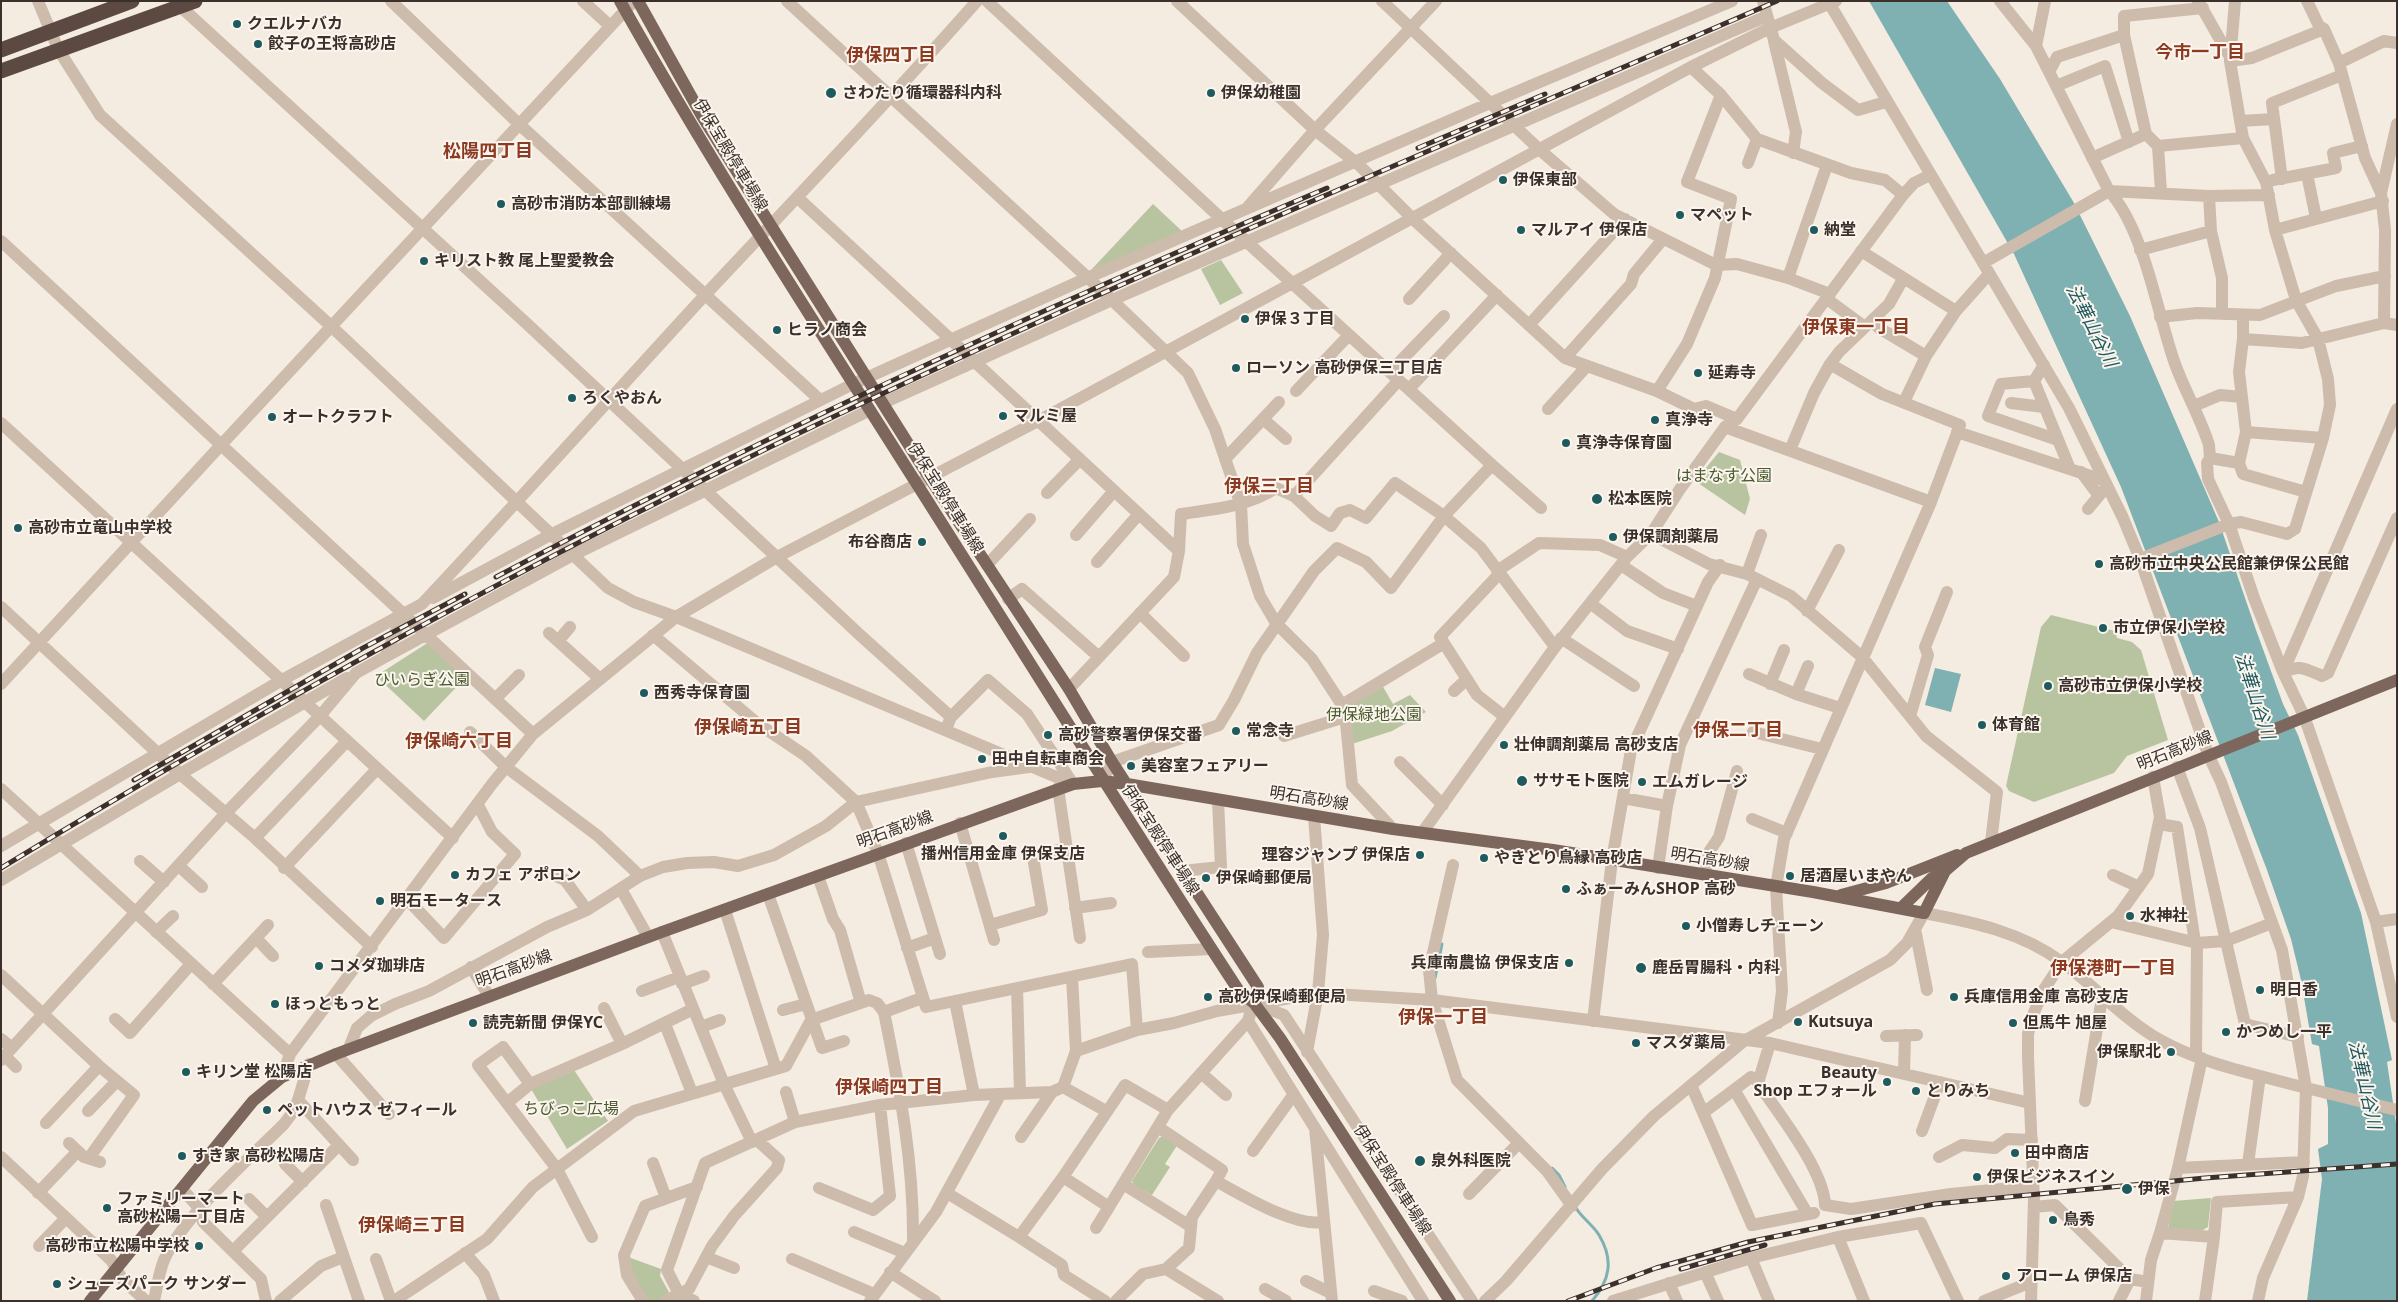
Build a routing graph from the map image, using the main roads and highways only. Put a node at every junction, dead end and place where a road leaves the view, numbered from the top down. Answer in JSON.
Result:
{"nodes":[{"id":1,"x":132,"y":1,"type":"edge"},
{"id":2,"x":629,"y":3,"type":"edge"},
{"id":3,"x":188,"y":4,"type":"edge"},
{"id":4,"x":55,"y":40,"type":"junction"},
{"id":5,"x":1,"y":50,"type":"edge"},
{"id":6,"x":1,"y":71,"type":"edge"},
{"id":7,"x":2397,"y":680,"type":"edge"},
{"id":8,"x":1102,"y":781,"type":"junction"},
{"id":9,"x":1127,"y":784,"type":"junction"},
{"id":10,"x":1966,"y":853,"type":"junction"},
{"id":11,"x":1944,"y":871,"type":"junction"},
{"id":12,"x":1836,"y":896,"type":"junction"},
{"id":13,"x":1901,"y":908,"type":"junction"},
{"id":14,"x":1254,"y":1002,"type":"junction"},
{"id":15,"x":90,"y":1301,"type":"edge"},
{"id":16,"x":1450,"y":1301,"type":"edge"}],
"edges":[{"from":1,"to":4,"type":"highway"},
{"from":2,"to":8,"type":"main road","name":"伊保宝殿停車場線"},
{"from":2,"to":9,"type":"main road","name":"伊保宝殿停車場線"},
{"from":3,"to":4,"type":"highway"},
{"from":4,"to":5,"type":"highway"},
{"from":4,"to":6,"type":"highway"},
{"from":7,"to":10,"type":"main road","name":"明石高砂線"},
{"from":8,"to":9,"type":"main road","name":"明石高砂線"},
{"from":8,"to":14,"type":"main road","name":"伊保宝殿停車場線"},
{"from":8,"to":15,"type":"main road","name":"明石高砂線"},
{"from":9,"to":12,"type":"main road","name":"明石高砂線"},
{"from":9,"to":14,"type":"main road","name":"伊保宝殿停車場線"},
{"from":10,"to":11,"type":"main road","name":"明石高砂線"},
{"from":10,"to":12,"type":"main road","name":"明石高砂線"},
{"from":11,"to":13,"type":"main road","name":"明石高砂線"},
{"from":11,"to":13,"type":"main road","name":"明石高砂線"},
{"from":12,"to":13,"type":"main road","name":"明石高砂線"},
{"from":14,"to":16,"type":"main road","name":"伊保宝殿停車場線"}]}
